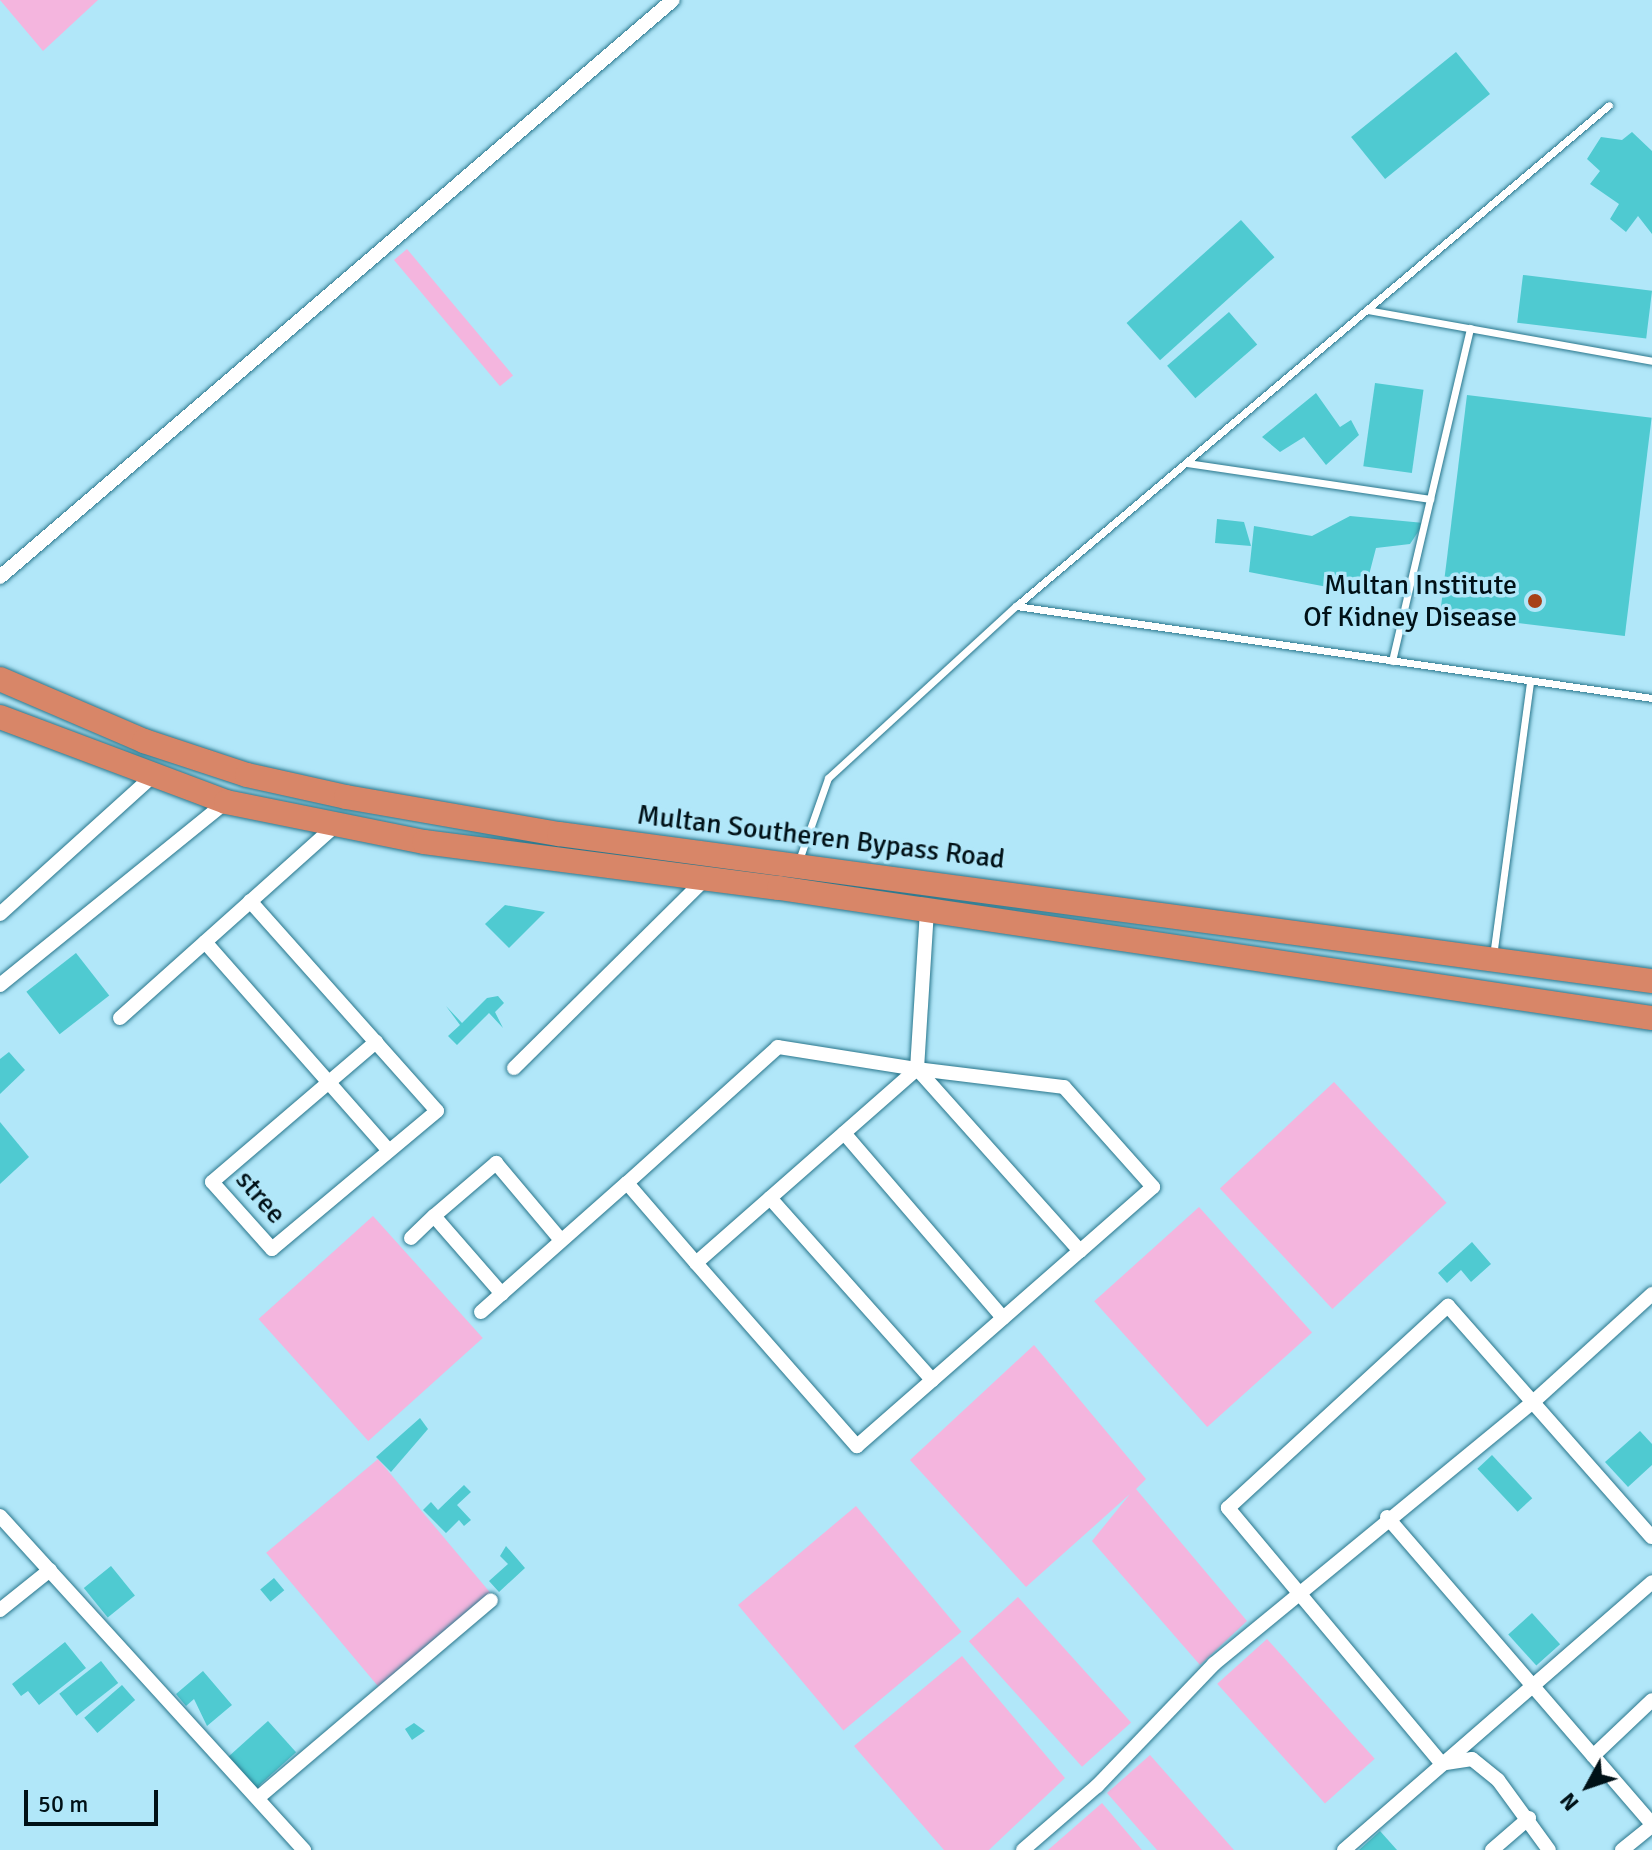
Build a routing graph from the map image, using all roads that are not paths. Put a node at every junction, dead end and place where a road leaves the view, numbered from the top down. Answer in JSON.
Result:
{"nodes":[{"id":1,"x":673,"y":0,"type":"edge"},
{"id":2,"x":1609,"y":105,"type":"dead end"},
{"id":3,"x":1367,"y":310,"type":"junction"},
{"id":4,"x":1470,"y":328,"type":"junction"},
{"id":5,"x":1652,"y":361,"type":"edge"},
{"id":6,"x":1186,"y":463,"type":"junction"},
{"id":7,"x":1430,"y":499,"type":"junction"},
{"id":8,"x":0,"y":577,"type":"edge"},
{"id":9,"x":1016,"y":606,"type":"junction"},
{"id":10,"x":1392,"y":661,"type":"junction"},
{"id":11,"x":0,"y":679,"type":"edge"},
{"id":12,"x":1530,"y":681,"type":"junction"},
{"id":13,"x":1652,"y":698,"type":"edge"},
{"id":14,"x":0,"y":717,"type":"edge"},
{"id":15,"x":157,"y":772,"type":"junction"},
{"id":16,"x":226,"y":802,"type":"junction"},
{"id":17,"x":336,"y":825,"type":"junction"},
{"id":18,"x":798,"y":864,"type":"junction"},
{"id":19,"x":706,"y":878,"type":"junction"},
{"id":20,"x":250,"y":901,"type":"junction"},
{"id":21,"x":927,"y":910,"type":"junction"},
{"id":22,"x":0,"y":914,"type":"edge"},
{"id":23,"x":205,"y":942,"type":"junction"},
{"id":24,"x":1493,"y":959,"type":"junction"},
{"id":25,"x":1652,"y":981,"type":"edge"},
{"id":26,"x":0,"y":985,"type":"edge"},
{"id":27,"x":120,"y":1018,"type":"dead end"},
{"id":28,"x":1652,"y":1018,"type":"edge"},
{"id":29,"x":376,"y":1042,"type":"junction"},
{"id":30,"x":514,"y":1068,"type":"dead end"},
{"id":31,"x":917,"y":1069,"type":"junction"},
{"id":32,"x":331,"y":1080,"type":"junction"},
{"id":33,"x":844,"y":1133,"type":"junction"},
{"id":34,"x":389,"y":1151,"type":"junction"},
{"id":35,"x":627,"y":1183,"type":"junction"},
{"id":36,"x":770,"y":1198,"type":"junction"},
{"id":37,"x":434,"y":1216,"type":"junction"},
{"id":38,"x":411,"y":1238,"type":"dead end"},
{"id":39,"x":560,"y":1239,"type":"junction"},
{"id":40,"x":1080,"y":1251,"type":"junction"},
{"id":41,"x":696,"y":1263,"type":"junction"},
{"id":42,"x":502,"y":1294,"type":"junction"},
{"id":43,"x":1652,"y":1294,"type":"edge"},
{"id":44,"x":481,"y":1312,"type":"dead end"},
{"id":45,"x":1003,"y":1318,"type":"junction"},
{"id":46,"x":932,"y":1380,"type":"junction"},
{"id":47,"x":1533,"y":1402,"type":"junction"},
{"id":48,"x":0,"y":1516,"type":"edge"},
{"id":49,"x":1387,"y":1517,"type":"junction"},
{"id":50,"x":1652,"y":1537,"type":"edge"},
{"id":51,"x":50,"y":1570,"type":"junction"},
{"id":52,"x":1652,"y":1582,"type":"edge"},
{"id":53,"x":1299,"y":1599,"type":"junction"},
{"id":54,"x":491,"y":1600,"type":"dead end"},
{"id":55,"x":0,"y":1610,"type":"edge"},
{"id":56,"x":1531,"y":1686,"type":"junction"},
{"id":57,"x":1652,"y":1700,"type":"edge"},
{"id":58,"x":1593,"y":1756,"type":"junction"},
{"id":59,"x":1442,"y":1764,"type":"junction"},
{"id":60,"x":259,"y":1797,"type":"junction"},
{"id":61,"x":1529,"y":1818,"type":"junction"},
{"id":62,"x":1652,"y":1825,"type":"edge"},
{"id":63,"x":304,"y":1850,"type":"edge"},
{"id":64,"x":1023,"y":1850,"type":"edge"},
{"id":65,"x":1344,"y":1850,"type":"edge"},
{"id":66,"x":1492,"y":1850,"type":"edge"},
{"id":67,"x":1549,"y":1850,"type":"edge"},
{"id":68,"x":1622,"y":1850,"type":"edge"}],
"edges":[{"from":1,"to":8,"type":"street"},
{"from":2,"to":3,"type":"lane"},
{"from":3,"to":4,"type":"lane"},
{"from":3,"to":6,"type":"lane"},
{"from":4,"to":5,"type":"lane"},
{"from":4,"to":7,"type":"lane"},
{"from":6,"to":7,"type":"lane"},
{"from":6,"to":9,"type":"lane"},
{"from":7,"to":10,"type":"lane"},
{"from":9,"to":10,"type":"lane"},
{"from":9,"to":18,"type":"lane"},
{"from":10,"to":12,"type":"lane"},
{"from":11,"to":18,"type":"highway","name":"Multan Southeren Bypass Road"},
{"from":12,"to":13,"type":"lane"},
{"from":12,"to":24,"type":"lane"},
{"from":14,"to":15,"type":"highway","name":"Multan Southeren Bypass Road"},
{"from":15,"to":16,"type":"highway","name":"Multan Southeren Bypass Road"},
{"from":15,"to":22,"type":"street"},
{"from":16,"to":17,"type":"highway","name":"Multan Southeren Bypass Road"},
{"from":16,"to":26,"type":"street"},
{"from":17,"to":19,"type":"highway","name":"Multan Southeren Bypass Road"},
{"from":17,"to":20,"type":"street"},
{"from":18,"to":24,"type":"highway","name":"Multan Southeren Bypass Road"},
{"from":19,"to":21,"type":"highway","name":"Multan Southeren Bypass Road"},
{"from":19,"to":30,"type":"street"},
{"from":20,"to":23,"type":"street"},
{"from":20,"to":29,"type":"street","name":"stree"},
{"from":21,"to":28,"type":"highway","name":"Multan Southeren Bypass Road"},
{"from":21,"to":31,"type":"street"},
{"from":23,"to":27,"type":"street"},
{"from":23,"to":32,"type":"street"},
{"from":24,"to":25,"type":"highway","name":"Multan Southeren Bypass Road"},
{"from":29,"to":32,"type":"street","name":"stree"},
{"from":29,"to":34,"type":"street","name":"stree"},
{"from":31,"to":33,"type":"street"},
{"from":31,"to":35,"type":"street"},
{"from":31,"to":40,"type":"street"},
{"from":31,"to":40,"type":"street"},
{"from":32,"to":34,"type":"street"},
{"from":32,"to":34,"type":"street","name":"stree"},
{"from":33,"to":36,"type":"street"},
{"from":33,"to":45,"type":"street"},
{"from":35,"to":39,"type":"street"},
{"from":35,"to":41,"type":"street"},
{"from":36,"to":41,"type":"street"},
{"from":36,"to":46,"type":"street"},
{"from":37,"to":38,"type":"street"},
{"from":37,"to":39,"type":"street"},
{"from":37,"to":42,"type":"street"},
{"from":39,"to":42,"type":"street"},
{"from":40,"to":45,"type":"street"},
{"from":41,"to":46,"type":"street"},
{"from":42,"to":44,"type":"street"},
{"from":43,"to":47,"type":"street"},
{"from":45,"to":46,"type":"street"},
{"from":47,"to":49,"type":"street"},
{"from":47,"to":50,"type":"street"},
{"from":47,"to":53,"type":"street"},
{"from":48,"to":51,"type":"street"},
{"from":49,"to":53,"type":"street"},
{"from":49,"to":56,"type":"street"},
{"from":51,"to":55,"type":"street"},
{"from":51,"to":60,"type":"street"},
{"from":52,"to":56,"type":"street"},
{"from":53,"to":59,"type":"street"},
{"from":53,"to":64,"type":"street"},
{"from":54,"to":60,"type":"street"},
{"from":56,"to":58,"type":"street"},
{"from":56,"to":59,"type":"street"},
{"from":57,"to":58,"type":"street"},
{"from":58,"to":62,"type":"street"},
{"from":59,"to":61,"type":"street"},
{"from":59,"to":65,"type":"street"},
{"from":60,"to":63,"type":"street"},
{"from":61,"to":66,"type":"street"},
{"from":61,"to":67,"type":"street"},
{"from":62,"to":68,"type":"street"}]}
